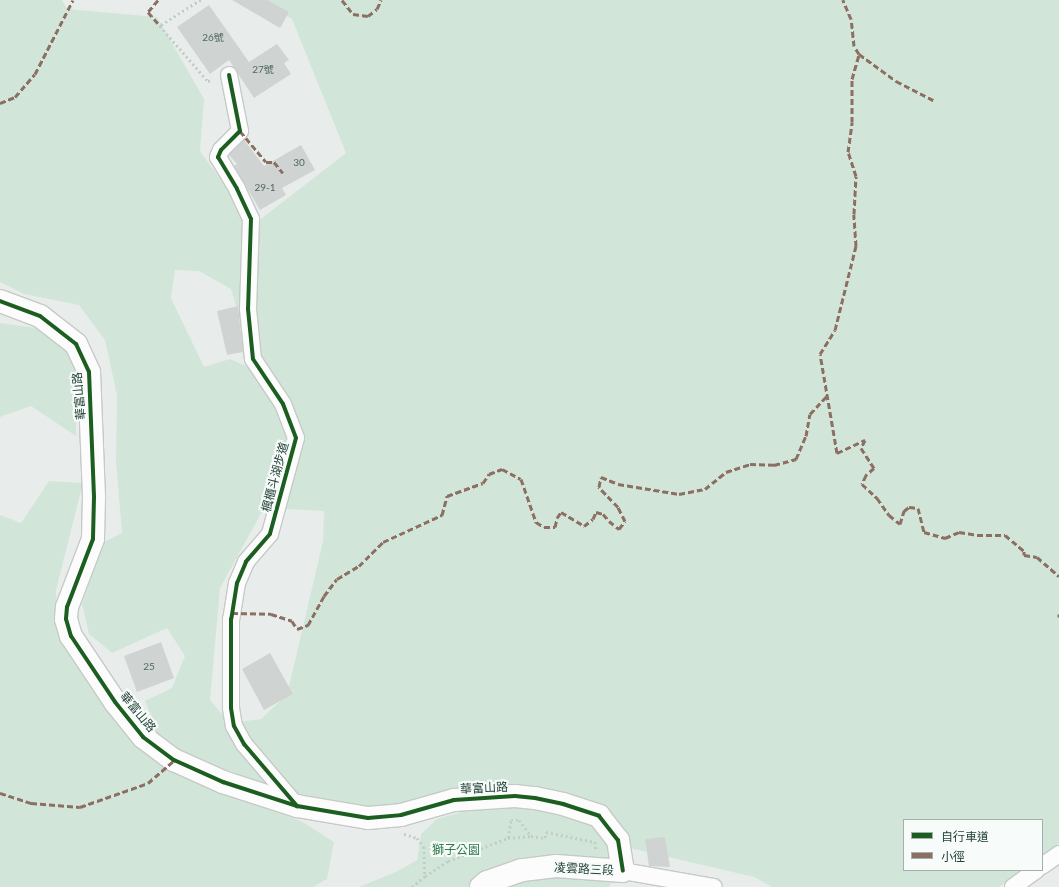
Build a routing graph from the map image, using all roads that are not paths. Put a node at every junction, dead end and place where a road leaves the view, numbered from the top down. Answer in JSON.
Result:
{"nodes":[{"id":1,"x":229,"y":76,"type":"road end"},
{"id":2,"x":0,"y":301,"type":"edge"},
{"id":3,"x":297,"y":806,"type":"junction"},
{"id":4,"x":1059,"y":854,"type":"edge"},
{"id":5,"x":1043,"y":865,"type":"edge"},
{"id":6,"x":623,"y":871,"type":"junction"},
{"id":7,"x":1035,"y":871,"type":"edge"},
{"id":8,"x":481,"y":887,"type":"edge"},
{"id":9,"x":714,"y":887,"type":"edge"},
{"id":10,"x":1013,"y":887,"type":"edge"}],
"edges":[{"from":1,"to":3,"type":"street","name":"楓櫃斗湖步道"},
{"from":2,"to":3,"type":"street","name":"華富山路"},
{"from":3,"to":6,"type":"street","name":"華富山路"},
{"from":4,"to":5,"type":"street"},
{"from":6,"to":8,"type":"street","name":"凌雲路三段"},
{"from":6,"to":9,"type":"street","name":"凌雲路三段"},
{"from":7,"to":10,"type":"street"}]}
